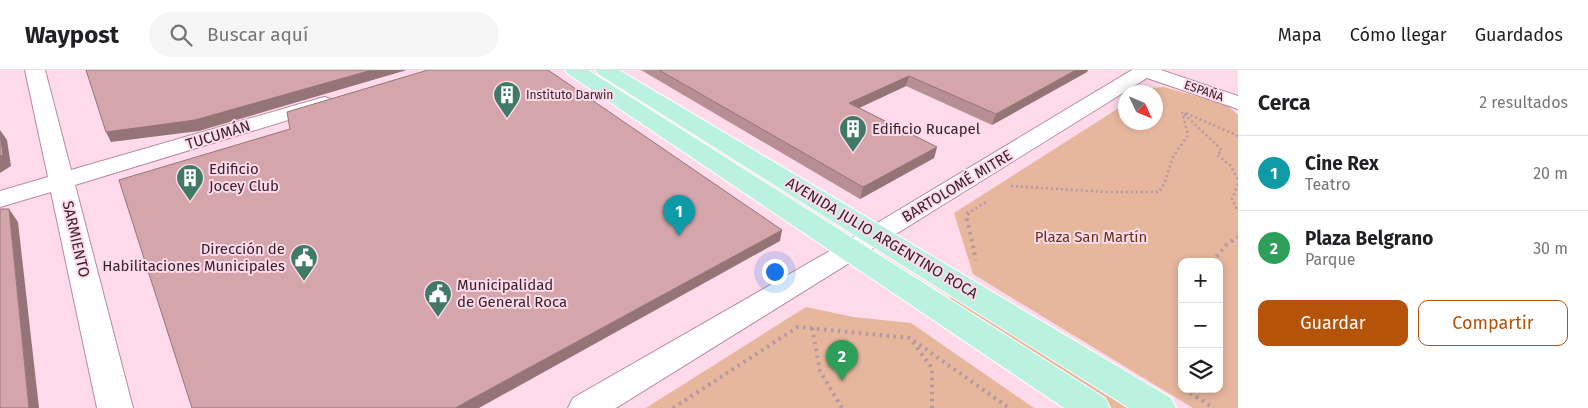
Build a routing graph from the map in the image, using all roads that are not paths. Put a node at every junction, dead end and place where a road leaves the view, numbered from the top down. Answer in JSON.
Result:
{"nodes":[{"id":1,"x":35,"y":70,"type":"edge"},
{"id":2,"x":575,"y":70,"type":"edge"},
{"id":3,"x":605,"y":70,"type":"edge"},
{"id":4,"x":1144,"y":70,"type":"edge"},
{"id":5,"x":340,"y":98,"type":"edge"},
{"id":6,"x":1238,"y":103,"type":"edge"},
{"id":7,"x":62,"y":181,"type":"junction"},
{"id":8,"x":0,"y":199,"type":"edge"},
{"id":9,"x":877,"y":234,"type":"junction"},
{"id":10,"x":852,"y":250,"type":"junction"},
{"id":11,"x":115,"y":408,"type":"edge"},
{"id":12,"x":586,"y":408,"type":"edge"},
{"id":13,"x":1092,"y":408,"type":"edge"},
{"id":14,"x":1158,"y":408,"type":"edge"}],
"edges":[{"from":1,"to":7,"type":"street","name":"SARMIENTO"},
{"from":2,"to":10,"type":"main road","name":"AVENIDA JULIO ARGENTINO ROCA"},
{"from":3,"to":9,"type":"main road","name":"AVENIDA JULIO ARGENTINO ROCA"},
{"from":4,"to":6,"type":"street","name":"ESPAÑA"},
{"from":4,"to":9,"type":"street","name":"BARTOLOMÉ MITRE"},
{"from":5,"to":7,"type":"street","name":"TUCUMÁN"},
{"from":7,"to":8,"type":"street","name":"TUCUMÁN"},
{"from":7,"to":11,"type":"street","name":"SARMIENTO"},
{"from":9,"to":10,"type":"street","name":"BARTOLOMÉ MITRE"},
{"from":9,"to":14,"type":"main road","name":"AVENIDA JULIO ARGENTINO ROCA"},
{"from":10,"to":12,"type":"street","name":"BARTOLOMÉ MITRE"},
{"from":10,"to":13,"type":"main road","name":"AVENIDA JULIO ARGENTINO ROCA"}]}
